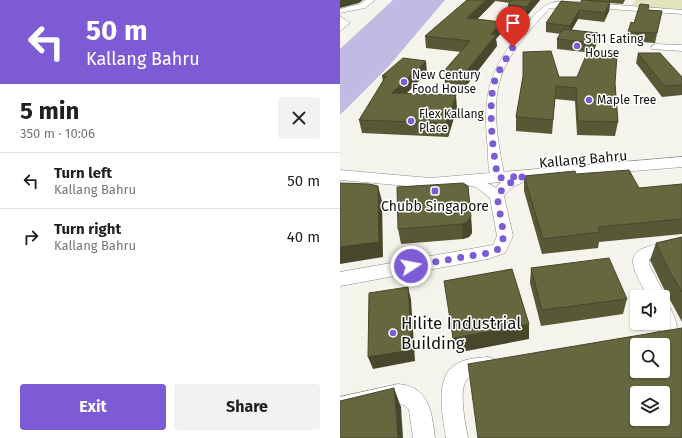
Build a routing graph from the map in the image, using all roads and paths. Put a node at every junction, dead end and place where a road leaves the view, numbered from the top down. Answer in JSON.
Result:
{"nodes":[{"id":1,"x":371,"y":0,"type":"edge"},
{"id":2,"x":669,"y":9,"type":"edge"},
{"id":3,"x":340,"y":11,"type":"edge"},
{"id":4,"x":682,"y":12,"type":"edge"},
{"id":5,"x":682,"y":16,"type":"edge"},
{"id":6,"x":340,"y":18,"type":"edge"},
{"id":7,"x":340,"y":29,"type":"edge"},
{"id":8,"x":655,"y":47,"type":"dead end"},
{"id":9,"x":682,"y":48,"type":"edge"},
{"id":10,"x":682,"y":150,"type":"edge"},
{"id":11,"x":682,"y":162,"type":"edge"},
{"id":12,"x":340,"y":165,"type":"edge"},
{"id":13,"x":497,"y":172,"type":"junction"},
{"id":14,"x":340,"y":175,"type":"edge"},
{"id":15,"x":524,"y":176,"type":"junction"},
{"id":16,"x":464,"y":180,"type":"junction"},
{"id":17,"x":497,"y":196,"type":"junction"},
{"id":18,"x":682,"y":247,"type":"edge"},
{"id":19,"x":340,"y":279,"type":"edge"},
{"id":20,"x":654,"y":290,"type":"edge"},
{"id":21,"x":670,"y":330,"type":"edge"},
{"id":22,"x":664,"y":338,"type":"edge"},
{"id":23,"x":505,"y":363,"type":"edge"},
{"id":24,"x":340,"y":408,"type":"edge"},
{"id":25,"x":424,"y":438,"type":"edge"},
{"id":26,"x":457,"y":438,"type":"edge"}],
"edges":[{"from":1,"to":3,"type":"street"},
{"from":2,"to":4,"type":"street"},
{"from":2,"to":5,"type":"street"},
{"from":2,"to":13,"type":"street"},
{"from":6,"to":7,"type":"street"},
{"from":8,"to":9,"type":"street"},
{"from":10,"to":13,"type":"main road","name":"Kallang Bahru"},
{"from":11,"to":15,"type":"main road","name":"Kallang Bahru"},
{"from":12,"to":13,"type":"main road","name":"Kallang Bahru"},
{"from":13,"to":15,"type":"main road","name":"Kallang Bahru"},
{"from":13,"to":16,"type":"main road","name":"Kallang Bahru"},
{"from":14,"to":16,"type":"main road","name":"Kallang Bahru"},
{"from":15,"to":17,"type":"street","name":"Kallang Bahru"},
{"from":16,"to":17,"type":"street","name":"Kallang Bahru"},
{"from":17,"to":19,"type":"street"},
{"from":18,"to":20,"type":"street"},
{"from":21,"to":22,"type":"street"},
{"from":23,"to":26,"type":"street"},
{"from":24,"to":25,"type":"street"}]}
